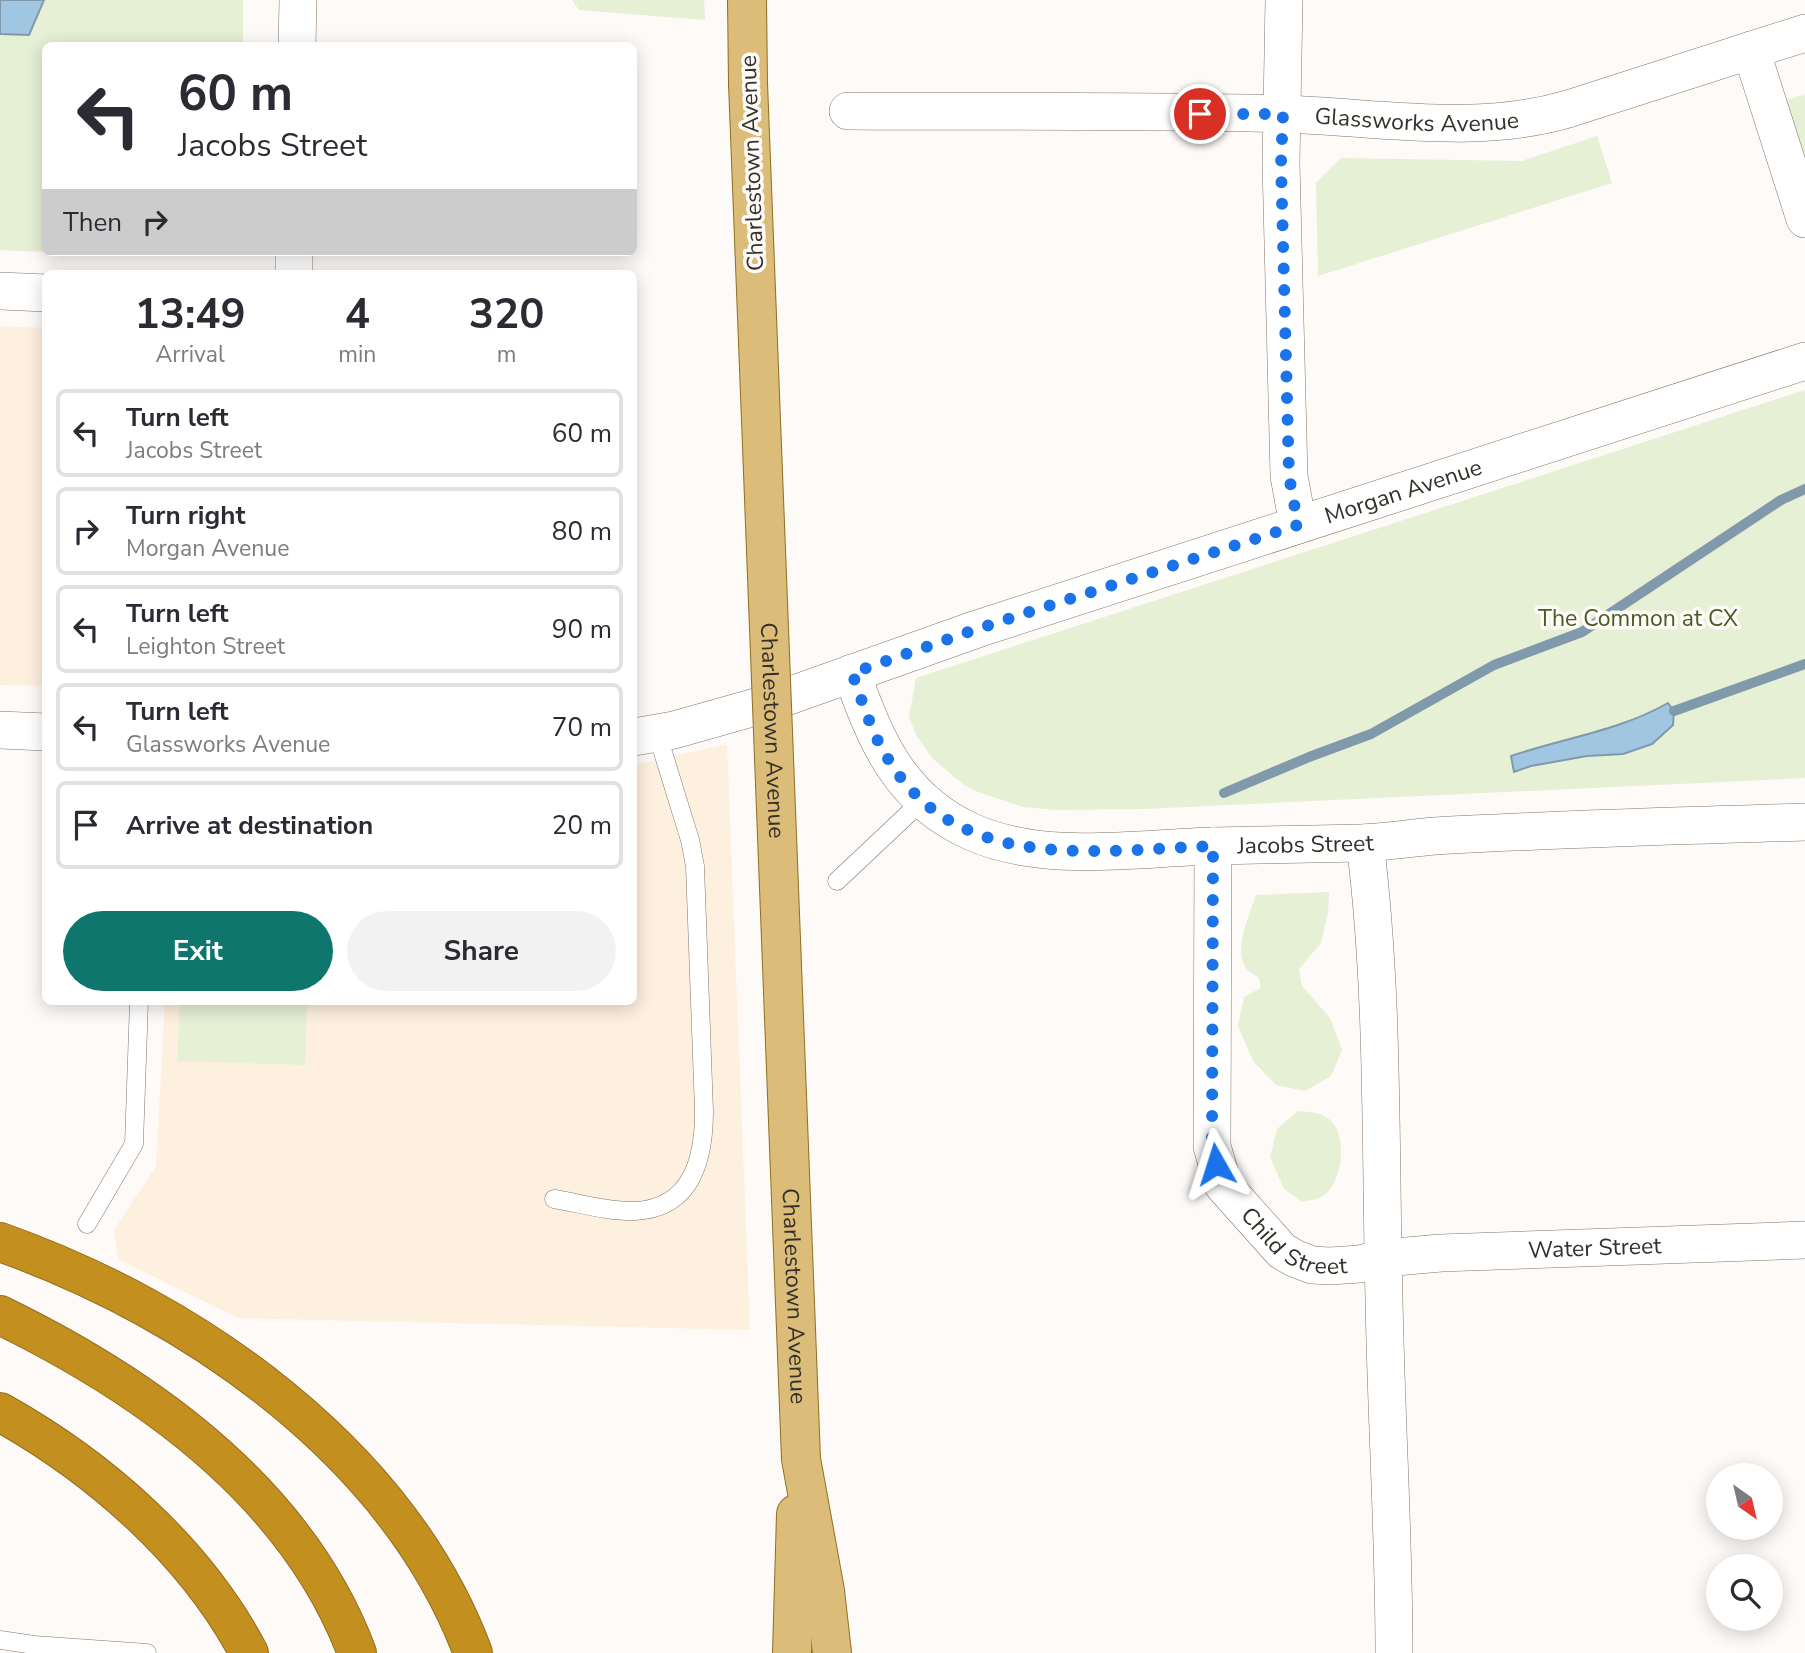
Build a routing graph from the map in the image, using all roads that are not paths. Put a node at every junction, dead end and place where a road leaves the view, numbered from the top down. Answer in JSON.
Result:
{"nodes":[{"id":1,"x":298,"y":0,"type":"edge"},
{"id":2,"x":747,"y":0,"type":"edge"},
{"id":3,"x":1283,"y":0,"type":"edge"},
{"id":4,"x":1805,"y":33,"type":"edge"},
{"id":5,"x":297,"y":42,"type":"edge"},
{"id":6,"x":1751,"y":50,"type":"junction"},
{"id":7,"x":848,"y":111,"type":"dead end"},
{"id":8,"x":1283,"y":114,"type":"junction"},
{"id":9,"x":1805,"y":219,"type":"edge"},
{"id":10,"x":0,"y":291,"type":"edge"},
{"id":11,"x":42,"y":293,"type":"edge"},
{"id":12,"x":1805,"y":361,"type":"edge"},
{"id":13,"x":1298,"y":525,"type":"junction"},
{"id":14,"x":852,"y":673,"type":"junction"},
{"id":15,"x":0,"y":730,"type":"edge"},
{"id":16,"x":42,"y":732,"type":"edge"},
{"id":17,"x":645,"y":735,"type":"edge"},
{"id":18,"x":923,"y":800,"type":"junction"},
{"id":19,"x":1805,"y":822,"type":"edge"},
{"id":20,"x":1365,"y":843,"type":"junction"},
{"id":21,"x":1213,"y":846,"type":"junction"},
{"id":22,"x":837,"y":881,"type":"dead end"},
{"id":23,"x":139,"y":1005,"type":"edge"},
{"id":24,"x":554,"y":1199,"type":"dead end"},
{"id":25,"x":87,"y":1224,"type":"dead end"},
{"id":26,"x":1805,"y":1240,"type":"edge"},
{"id":27,"x":0,"y":1242,"type":"edge"},
{"id":28,"x":1384,"y":1258,"type":"junction"},
{"id":29,"x":0,"y":1315,"type":"edge"},
{"id":30,"x":0,"y":1412,"type":"edge"},
{"id":31,"x":801,"y":1460,"type":"junction"},
{"id":32,"x":0,"y":1640,"type":"edge"},
{"id":33,"x":147,"y":1653,"type":"edge"},
{"id":34,"x":249,"y":1653,"type":"edge"},
{"id":35,"x":357,"y":1653,"type":"edge"},
{"id":36,"x":473,"y":1653,"type":"edge"},
{"id":37,"x":792,"y":1653,"type":"edge"},
{"id":38,"x":832,"y":1653,"type":"edge"},
{"id":39,"x":1394,"y":1653,"type":"edge"}],
"edges":[{"from":1,"to":5,"type":"street"},
{"from":2,"to":31,"type":"main road","name":"Charlestown Avenue","bridge":true},
{"from":3,"to":8,"type":"street"},
{"from":4,"to":6,"type":"street","name":"Glassworks Avenue"},
{"from":6,"to":8,"type":"street","name":"Glassworks Avenue"},
{"from":6,"to":9,"type":"street"},
{"from":7,"to":8,"type":"street","name":"Glassworks Avenue"},
{"from":8,"to":13,"type":"street"},
{"from":10,"to":11,"type":"street"},
{"from":12,"to":13,"type":"street","name":"Morgan Avenue"},
{"from":13,"to":14,"type":"street","name":"Morgan Avenue"},
{"from":14,"to":17,"type":"street","name":"Morgan Avenue"},
{"from":14,"to":18,"type":"street","name":"Jacobs Street"},
{"from":15,"to":16,"type":"street"},
{"from":17,"to":24,"type":"lane"},
{"from":18,"to":21,"type":"street","name":"Jacobs Street"},
{"from":18,"to":22,"type":"lane"},
{"from":19,"to":20,"type":"street","name":"Jacobs Street"},
{"from":20,"to":21,"type":"street","name":"Jacobs Street"},
{"from":20,"to":28,"type":"street","name":"Child Street"},
{"from":21,"to":28,"type":"street","name":"Child Street"},
{"from":23,"to":25,"type":"lane"},
{"from":26,"to":28,"type":"street","name":"Water Street"},
{"from":27,"to":36,"type":"highway"},
{"from":28,"to":39,"type":"street","name":"Child Street"},
{"from":29,"to":35,"type":"highway"},
{"from":30,"to":34,"type":"highway"},
{"from":31,"to":37,"type":"main road","name":"Charlestown Avenue"},
{"from":31,"to":38,"type":"main road","name":"Charlestown Avenue"},
{"from":32,"to":33,"type":"lane"}]}
